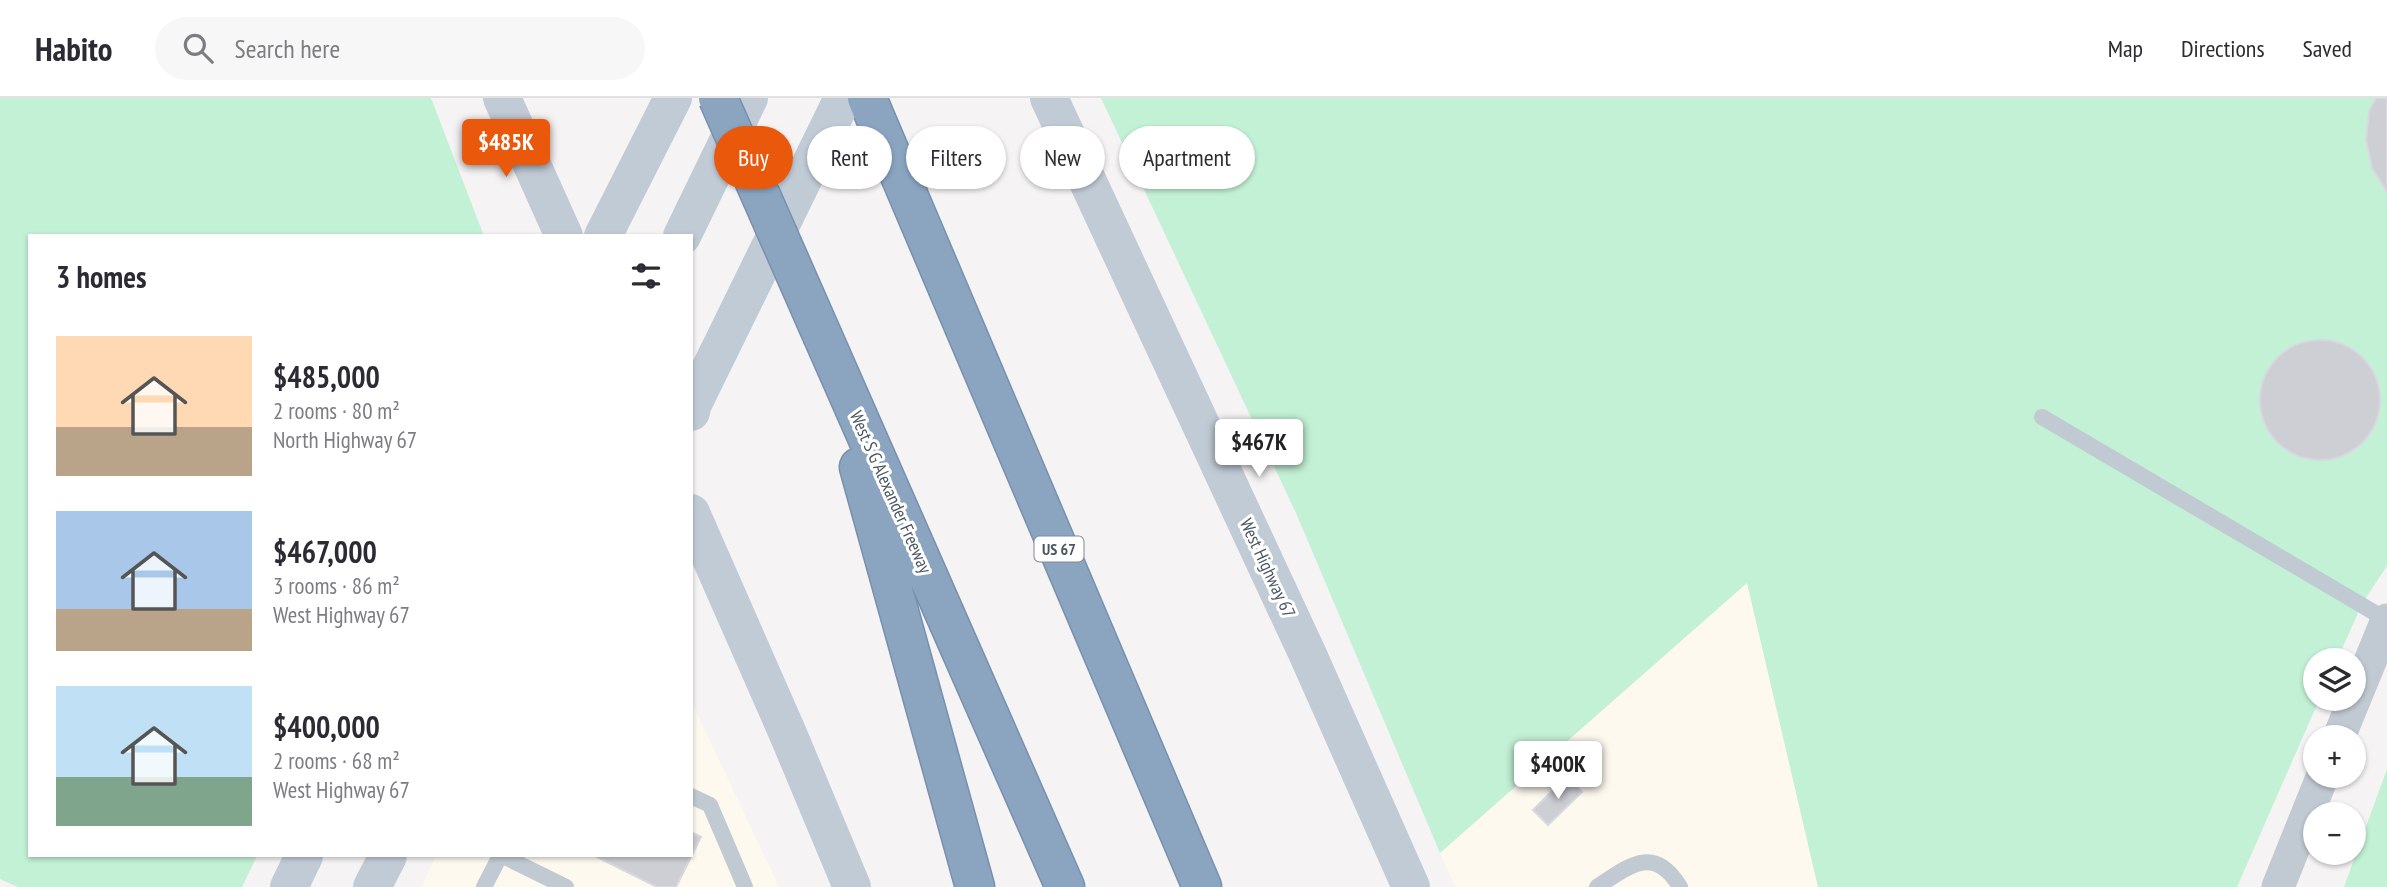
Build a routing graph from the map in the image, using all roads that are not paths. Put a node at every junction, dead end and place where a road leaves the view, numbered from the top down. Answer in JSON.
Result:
{"nodes":[{"id":1,"x":502,"y":98,"type":"edge"},
{"id":2,"x":673,"y":98,"type":"edge"},
{"id":3,"x":718,"y":98,"type":"edge"},
{"id":4,"x":749,"y":98,"type":"edge"},
{"id":5,"x":843,"y":98,"type":"edge"},
{"id":6,"x":867,"y":98,"type":"edge"},
{"id":7,"x":1049,"y":98,"type":"edge"},
{"id":8,"x":563,"y":234,"type":"edge"},
{"id":9,"x":604,"y":234,"type":"edge"},
{"id":10,"x":683,"y":234,"type":"edge"},
{"id":11,"x":823,"y":337,"type":"junction"},
{"id":12,"x":693,"y":404,"type":"edge"},
{"id":13,"x":2042,"y":417,"type":"dead end"},
{"id":14,"x":693,"y":521,"type":"edge"},
{"id":15,"x":2387,"y":620,"type":"edge"},
{"id":16,"x":2344,"y":725,"type":"edge"},
{"id":17,"x":2318,"y":788,"type":"edge"},
{"id":18,"x":693,"y":797,"type":"edge"},
{"id":19,"x":304,"y":857,"type":"edge"},
{"id":20,"x":387,"y":857,"type":"edge"},
{"id":21,"x":501,"y":857,"type":"edge"},
{"id":22,"x":504,"y":857,"type":"edge"},
{"id":23,"x":289,"y":887,"type":"edge"},
{"id":24,"x":372,"y":887,"type":"edge"},
{"id":25,"x":484,"y":887,"type":"edge"},
{"id":26,"x":566,"y":887,"type":"edge"},
{"id":27,"x":746,"y":887,"type":"edge"},
{"id":28,"x":852,"y":887,"type":"edge"},
{"id":29,"x":975,"y":887,"type":"edge"},
{"id":30,"x":1065,"y":887,"type":"edge"},
{"id":31,"x":1202,"y":887,"type":"edge"},
{"id":32,"x":1411,"y":887,"type":"edge"},
{"id":33,"x":1597,"y":887,"type":"edge"},
{"id":34,"x":1680,"y":887,"type":"edge"},
{"id":35,"x":2278,"y":887,"type":"edge"}],
"edges":[{"from":1,"to":8,"type":"main road"},
{"from":2,"to":9,"type":"main road"},
{"from":3,"to":11,"type":"highway","name":"West S G Alexander Freeway","bridge":true},
{"from":4,"to":10,"type":"main road"},
{"from":5,"to":12,"type":"main road"},
{"from":6,"to":31,"type":"highway","number":"US 67"},
{"from":7,"to":32,"type":"main road","name":"West Highway 67"},
{"from":11,"to":29,"type":"highway"},
{"from":11,"to":30,"type":"highway","name":"West S G Alexander Freeway"},
{"from":13,"to":15,"type":"lane"},
{"from":14,"to":28,"type":"main road"},
{"from":15,"to":16,"type":"street"},
{"from":17,"to":35,"type":"street"},
{"from":18,"to":27,"type":"lane"},
{"from":19,"to":23,"type":"main road"},
{"from":20,"to":24,"type":"main road"},
{"from":21,"to":25,"type":"lane"},
{"from":22,"to":26,"type":"lane"},
{"from":33,"to":34,"type":"lane"}]}
